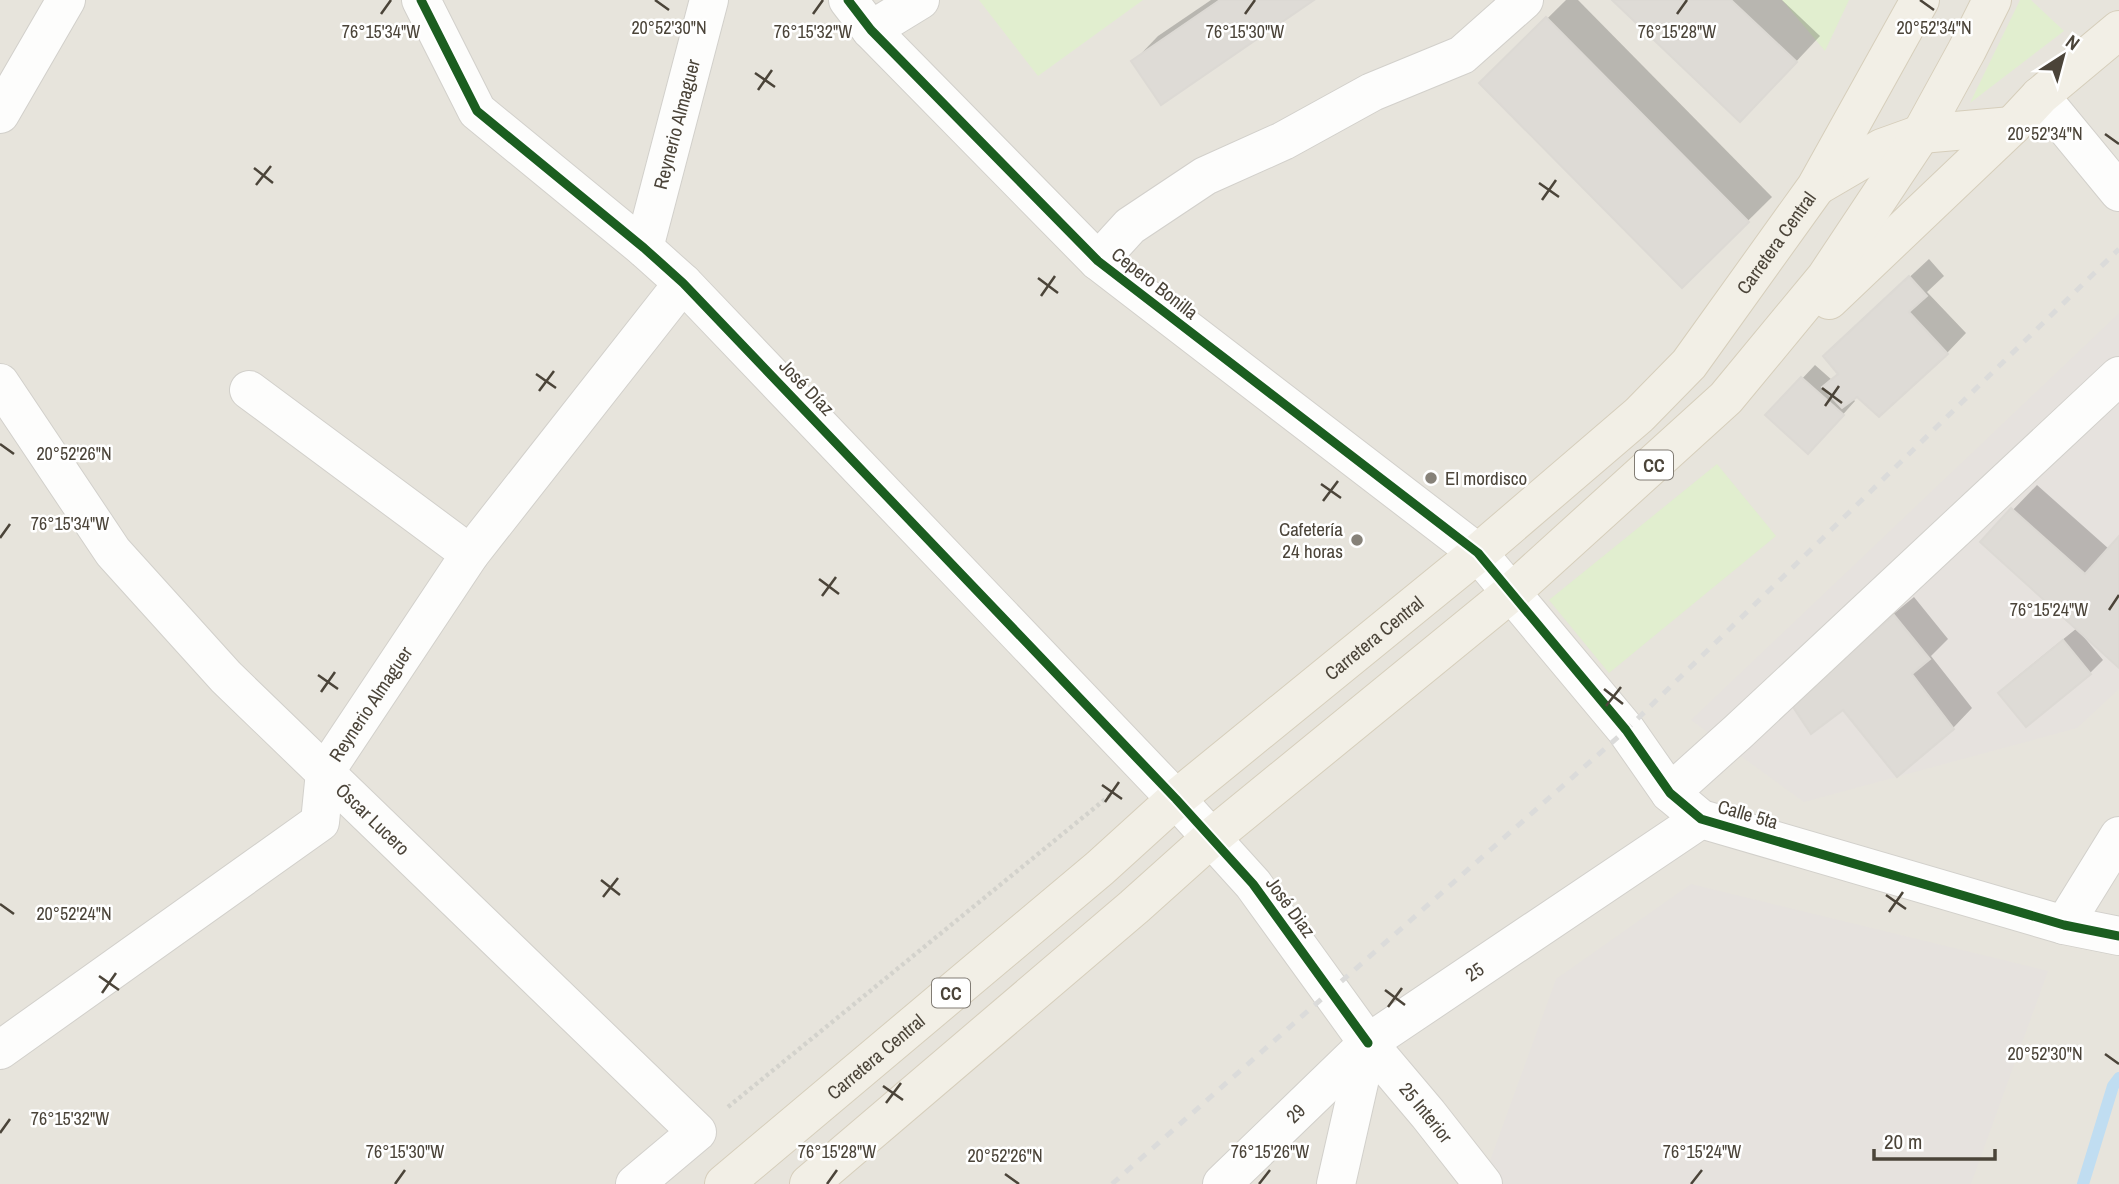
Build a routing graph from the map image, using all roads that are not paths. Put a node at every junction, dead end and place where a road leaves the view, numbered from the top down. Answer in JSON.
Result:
{"nodes":[{"id":1,"x":66,"y":0,"type":"edge"},
{"id":2,"x":421,"y":0,"type":"edge"},
{"id":3,"x":709,"y":0,"type":"edge"},
{"id":4,"x":848,"y":0,"type":"edge"},
{"id":5,"x":920,"y":0,"type":"edge"},
{"id":6,"x":1524,"y":0,"type":"edge"},
{"id":7,"x":1920,"y":0,"type":"edge"},
{"id":8,"x":1992,"y":0,"type":"edge"},
{"id":9,"x":871,"y":30,"type":"junction"},
{"id":10,"x":2119,"y":30,"type":"edge"},
{"id":11,"x":2040,"y":96,"type":"junction"},
{"id":12,"x":0,"y":114,"type":"edge"},
{"id":13,"x":2012,"y":126,"type":"junction"},
{"id":14,"x":1921,"y":134,"type":"junction"},
{"id":15,"x":1816,"y":187,"type":"junction"},
{"id":16,"x":2119,"y":191,"type":"edge"},
{"id":17,"x":644,"y":248,"type":"junction"},
{"id":18,"x":1098,"y":261,"type":"junction"},
{"id":19,"x":684,"y":283,"type":"junction"},
{"id":20,"x":2119,"y":376,"type":"edge"},
{"id":21,"x":0,"y":383,"type":"edge"},
{"id":22,"x":249,"y":390,"type":"dead end"},
{"id":23,"x":1726,"y":398,"type":"junction"},
{"id":24,"x":470,"y":554,"type":"junction"},
{"id":25,"x":1478,"y":554,"type":"junction"},
{"id":26,"x":1511,"y":592,"type":"junction"},
{"id":27,"x":325,"y":772,"type":"junction"},
{"id":28,"x":1670,"y":793,"type":"junction"},
{"id":29,"x":1176,"y":799,"type":"junction"},
{"id":30,"x":1701,"y":819,"type":"junction"},
{"id":31,"x":2119,"y":836,"type":"edge"},
{"id":32,"x":1211,"y":838,"type":"junction"},
{"id":33,"x":2064,"y":925,"type":"junction"},
{"id":34,"x":2119,"y":936,"type":"edge"},
{"id":35,"x":1368,"y":1043,"type":"junction"},
{"id":36,"x":0,"y":1051,"type":"edge"},
{"id":37,"x":635,"y":1184,"type":"edge"},
{"id":38,"x":723,"y":1184,"type":"edge"},
{"id":39,"x":809,"y":1184,"type":"edge"},
{"id":40,"x":1222,"y":1184,"type":"edge"},
{"id":41,"x":1336,"y":1184,"type":"edge"},
{"id":42,"x":1483,"y":1184,"type":"edge"}],
"edges":[{"from":1,"to":12,"type":"street"},
{"from":2,"to":17,"type":"street","name":"José Díaz"},
{"from":3,"to":17,"type":"street","name":"Reynerio Almaguer"},
{"from":4,"to":9,"type":"street","name":"Cepero Bonilla"},
{"from":5,"to":9,"type":"street"},
{"from":6,"to":18,"type":"street"},
{"from":7,"to":15,"type":"main road","name":"Carretera Central","number":"CC"},
{"from":8,"to":14,"type":"main road","number":"CC"},
{"from":9,"to":18,"type":"street","name":"Cepero Bonilla"},
{"from":10,"to":11,"type":"main road"},
{"from":11,"to":13,"type":"main road"},
{"from":11,"to":16,"type":"street"},
{"from":13,"to":14,"type":"main road"},
{"from":13,"to":23,"type":"main road"},
{"from":14,"to":15,"type":"main road"},
{"from":14,"to":23,"type":"main road","number":"CC"},
{"from":15,"to":25,"type":"main road","name":"Carretera Central","number":"CC"},
{"from":17,"to":19,"type":"street","name":"José Díaz"},
{"from":18,"to":25,"type":"street","name":"Cepero Bonilla"},
{"from":19,"to":24,"type":"street","name":"Reynerio Almaguer"},
{"from":19,"to":29,"type":"street","name":"José Díaz"},
{"from":20,"to":28,"type":"street"},
{"from":21,"to":27,"type":"street","name":"Óscar Lucero"},
{"from":22,"to":24,"type":"street"},
{"from":23,"to":26,"type":"main road","number":"CC"},
{"from":24,"to":27,"type":"street","name":"Reynerio Almaguer"},
{"from":25,"to":26,"type":"street","name":"Calle 5ta"},
{"from":25,"to":29,"type":"main road","name":"Carretera Central","number":"CC"},
{"from":26,"to":28,"type":"street","name":"Calle 5ta"},
{"from":26,"to":32,"type":"main road","number":"CC"},
{"from":27,"to":36,"type":"street","name":"Reynerio Almaguer"},
{"from":27,"to":37,"type":"street","name":"Óscar Lucero"},
{"from":28,"to":30,"type":"street","name":"Calle 5ta"},
{"from":29,"to":32,"type":"street","name":"José Diaz"},
{"from":29,"to":38,"type":"main road","name":"Carretera Central","number":"CC"},
{"from":30,"to":33,"type":"street","name":"Calle 5ta"},
{"from":30,"to":35,"type":"street","name":"25"},
{"from":31,"to":33,"type":"street"},
{"from":32,"to":35,"type":"street","name":"José Diaz"},
{"from":32,"to":39,"type":"main road","number":"CC"},
{"from":33,"to":34,"type":"street","name":"Calle 5ta"},
{"from":35,"to":40,"type":"street","name":"29"},
{"from":35,"to":41,"type":"street"},
{"from":35,"to":42,"type":"street","name":"25 Interior"}]}
